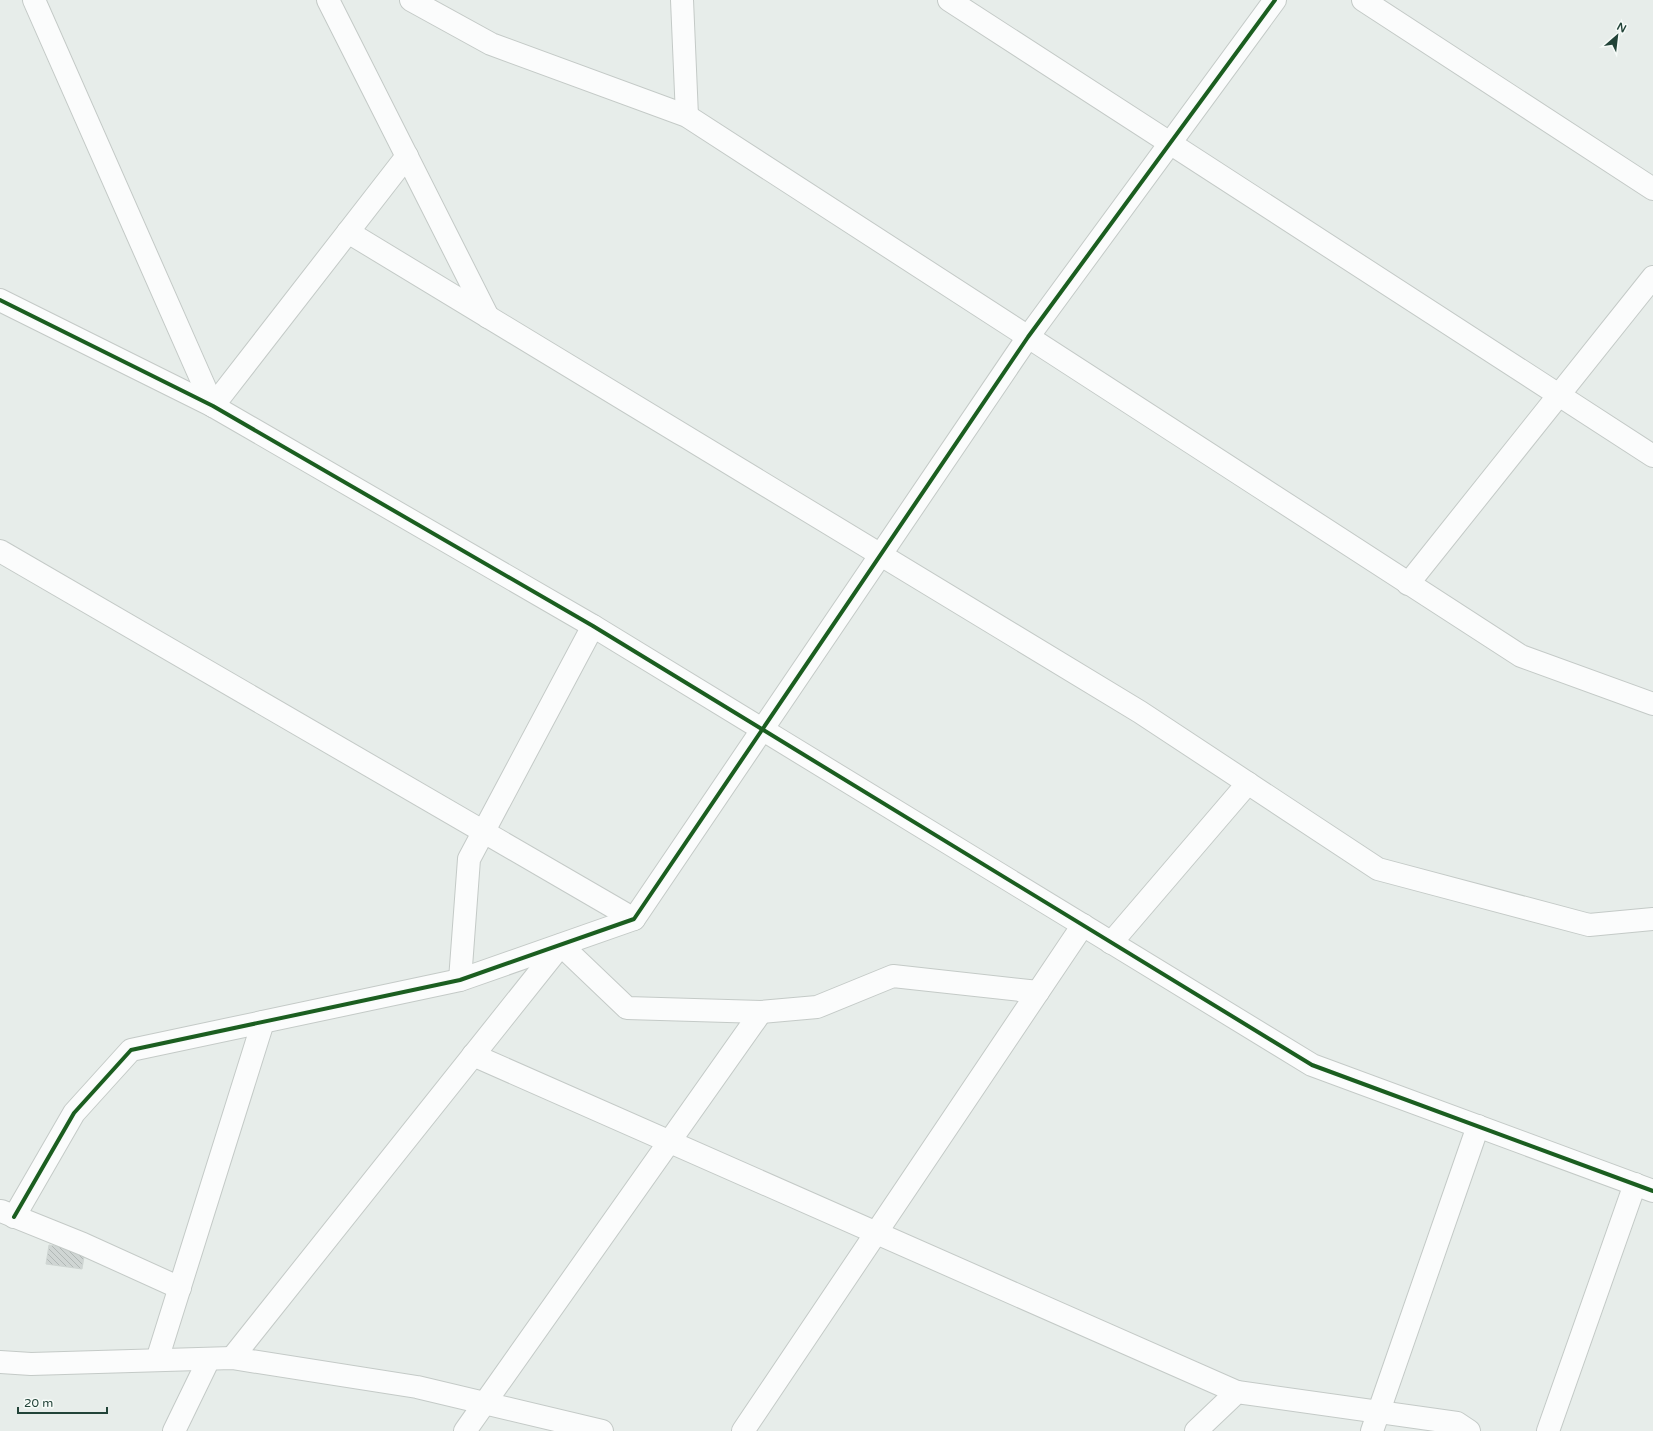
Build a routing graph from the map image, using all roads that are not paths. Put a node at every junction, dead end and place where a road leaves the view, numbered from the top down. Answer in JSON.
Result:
{"nodes":[{"id":1,"x":34,"y":0,"type":"edge"},
{"id":2,"x":328,"y":0,"type":"edge"},
{"id":3,"x":411,"y":0,"type":"edge"},
{"id":4,"x":682,"y":0,"type":"edge"},
{"id":5,"x":949,"y":0,"type":"edge"},
{"id":6,"x":1275,"y":0,"type":"edge"},
{"id":7,"x":1362,"y":0,"type":"edge"},
{"id":8,"x":687,"y":116,"type":"junction"},
{"id":9,"x":1170,"y":143,"type":"junction"},
{"id":10,"x":407,"y":156,"type":"junction"},
{"id":11,"x":1653,"y":189,"type":"edge"},
{"id":12,"x":348,"y":232,"type":"junction"},
{"id":13,"x":1653,"y":278,"type":"edge"},
{"id":14,"x":0,"y":300,"type":"edge"},
{"id":15,"x":488,"y":317,"type":"junction"},
{"id":16,"x":1028,"y":337,"type":"junction"},
{"id":17,"x":1559,"y":395,"type":"junction"},
{"id":18,"x":213,"y":406,"type":"junction"},
{"id":19,"x":1653,"y":456,"type":"edge"},
{"id":20,"x":0,"y":552,"type":"edge"},
{"id":21,"x":880,"y":555,"type":"junction"},
{"id":22,"x":1408,"y":584,"type":"junction"},
{"id":23,"x":593,"y":626,"type":"junction"},
{"id":24,"x":1653,"y":704,"type":"edge"},
{"id":25,"x":762,"y":730,"type":"junction"},
{"id":26,"x":1248,"y":783,"type":"junction"},
{"id":27,"x":484,"y":832,"type":"junction"},
{"id":28,"x":634,"y":919,"type":"junction"},
{"id":29,"x":1653,"y":919,"type":"edge"},
{"id":30,"x":1083,"y":925,"type":"junction"},
{"id":31,"x":1111,"y":943,"type":"junction"},
{"id":32,"x":561,"y":945,"type":"junction"},
{"id":33,"x":460,"y":980,"type":"junction"},
{"id":34,"x":1038,"y":992,"type":"junction"},
{"id":35,"x":761,"y":1012,"type":"junction"},
{"id":36,"x":263,"y":1022,"type":"junction"},
{"id":37,"x":473,"y":1055,"type":"junction"},
{"id":38,"x":1478,"y":1126,"type":"junction"},
{"id":39,"x":670,"y":1142,"type":"junction"},
{"id":40,"x":1644,"y":1188,"type":"edge"},
{"id":41,"x":7,"y":1214,"type":"edge"},
{"id":42,"x":877,"y":1233,"type":"junction"},
{"id":43,"x":180,"y":1288,"type":"junction"},
{"id":44,"x":232,"y":1358,"type":"junction"},
{"id":45,"x":209,"y":1359,"type":"junction"},
{"id":46,"x":157,"y":1360,"type":"junction"},
{"id":47,"x":0,"y":1362,"type":"edge"},
{"id":48,"x":1237,"y":1392,"type":"junction"},
{"id":49,"x":485,"y":1403,"type":"junction"},
{"id":50,"x":1375,"y":1421,"type":"edge"},
{"id":51,"x":174,"y":1431,"type":"edge"},
{"id":52,"x":465,"y":1431,"type":"edge"},
{"id":53,"x":602,"y":1431,"type":"edge"},
{"id":54,"x":743,"y":1431,"type":"edge"},
{"id":55,"x":1196,"y":1431,"type":"edge"},
{"id":56,"x":1469,"y":1431,"type":"edge"},
{"id":57,"x":1548,"y":1431,"type":"edge"}],
"edges":[{"from":1,"to":18,"type":"street"},
{"from":2,"to":10,"type":"street"},
{"from":3,"to":8,"type":"street"},
{"from":4,"to":8,"type":"street"},
{"from":5,"to":9,"type":"street"},
{"from":6,"to":9,"type":"street"},
{"from":7,"to":11,"type":"street"},
{"from":8,"to":16,"type":"street"},
{"from":9,"to":16,"type":"street"},
{"from":9,"to":17,"type":"street"},
{"from":10,"to":12,"type":"street"},
{"from":10,"to":15,"type":"street"},
{"from":12,"to":15,"type":"street"},
{"from":12,"to":18,"type":"street"},
{"from":13,"to":17,"type":"street"},
{"from":14,"to":18,"type":"street"},
{"from":15,"to":21,"type":"street"},
{"from":16,"to":21,"type":"street"},
{"from":16,"to":22,"type":"street"},
{"from":17,"to":19,"type":"street"},
{"from":17,"to":22,"type":"street"},
{"from":18,"to":23,"type":"street"},
{"from":20,"to":27,"type":"street"},
{"from":21,"to":25,"type":"street"},
{"from":21,"to":26,"type":"street"},
{"from":22,"to":24,"type":"street"},
{"from":23,"to":25,"type":"street"},
{"from":23,"to":27,"type":"street"},
{"from":25,"to":28,"type":"street"},
{"from":25,"to":30,"type":"street"},
{"from":26,"to":29,"type":"street"},
{"from":26,"to":31,"type":"street"},
{"from":27,"to":28,"type":"street"},
{"from":27,"to":33,"type":"street"},
{"from":28,"to":32,"type":"street"},
{"from":30,"to":31,"type":"street"},
{"from":30,"to":34,"type":"street"},
{"from":31,"to":38,"type":"street"},
{"from":32,"to":33,"type":"street"},
{"from":32,"to":35,"type":"street"},
{"from":32,"to":37,"type":"street"},
{"from":33,"to":36,"type":"street"},
{"from":34,"to":35,"type":"street"},
{"from":34,"to":42,"type":"street"},
{"from":35,"to":39,"type":"street"},
{"from":36,"to":41,"type":"street"},
{"from":36,"to":43,"type":"street"},
{"from":37,"to":39,"type":"street"},
{"from":37,"to":44,"type":"street"},
{"from":38,"to":40,"type":"street"},
{"from":38,"to":50,"type":"street"},
{"from":39,"to":42,"type":"street"},
{"from":39,"to":49,"type":"street"},
{"from":40,"to":57,"type":"street"},
{"from":41,"to":43,"type":"street"},
{"from":42,"to":48,"type":"street"},
{"from":42,"to":54,"type":"street"},
{"from":43,"to":46,"type":"street"},
{"from":44,"to":45,"type":"street"},
{"from":44,"to":49,"type":"street"},
{"from":45,"to":46,"type":"street"},
{"from":45,"to":51,"type":"street"},
{"from":46,"to":47,"type":"street"},
{"from":48,"to":50,"type":"street"},
{"from":48,"to":55,"type":"street"},
{"from":49,"to":52,"type":"street"},
{"from":49,"to":53,"type":"street"},
{"from":50,"to":56,"type":"street"}]}
